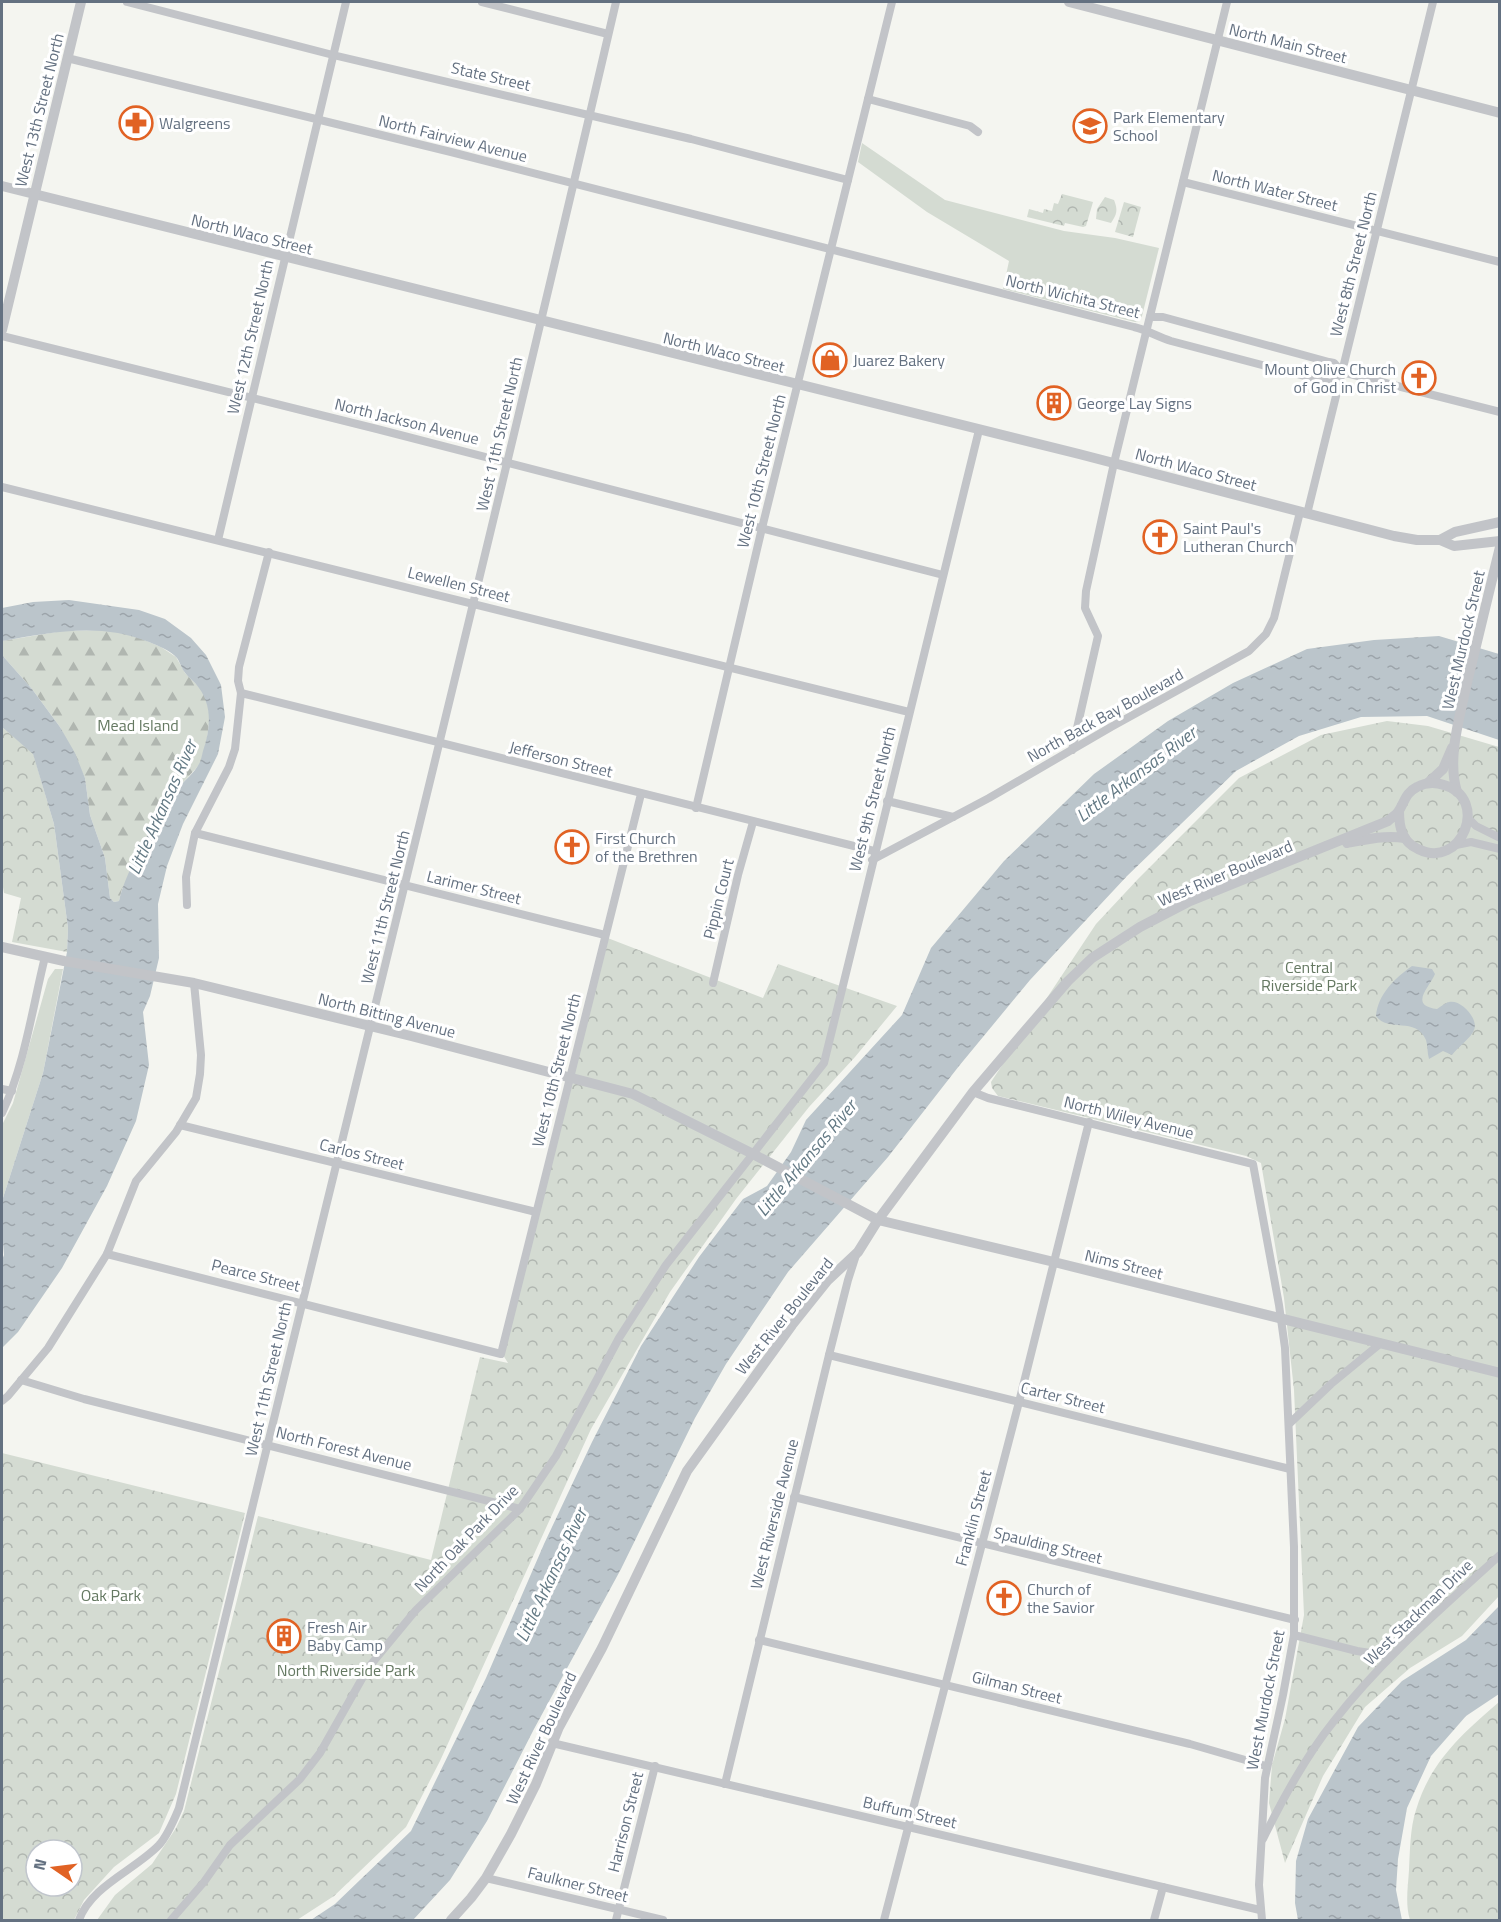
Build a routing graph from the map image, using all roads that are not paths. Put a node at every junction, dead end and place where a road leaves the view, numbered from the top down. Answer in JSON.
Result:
{"nodes":[{"id":1,"x":81,"y":2,"type":"edge"},
{"id":2,"x":127,"y":2,"type":"edge"},
{"id":3,"x":346,"y":2,"type":"edge"},
{"id":4,"x":482,"y":2,"type":"edge"},
{"id":5,"x":615,"y":2,"type":"edge"},
{"id":6,"x":892,"y":2,"type":"edge"},
{"id":7,"x":1069,"y":2,"type":"edge"},
{"id":8,"x":1227,"y":2,"type":"edge"},
{"id":9,"x":1433,"y":2,"type":"edge"},
{"id":10,"x":608,"y":34,"type":"junction"},
{"id":11,"x":1217,"y":40,"type":"junction"},
{"id":12,"x":333,"y":55,"type":"junction"},
{"id":13,"x":67,"y":58,"type":"junction"},
{"id":14,"x":1412,"y":91,"type":"junction"},
{"id":15,"x":868,"y":99,"type":"junction"},
{"id":16,"x":1500,"y":113,"type":"edge"},
{"id":17,"x":589,"y":115,"type":"junction"},
{"id":18,"x":317,"y":119,"type":"junction"},
{"id":19,"x":978,"y":132,"type":"dead end"},
{"id":20,"x":848,"y":180,"type":"junction"},
{"id":21,"x":1183,"y":182,"type":"junction"},
{"id":22,"x":574,"y":184,"type":"junction"},
{"id":23,"x":2,"y":186,"type":"edge"},
{"id":24,"x":34,"y":194,"type":"junction"},
{"id":25,"x":1377,"y":231,"type":"junction"},
{"id":26,"x":830,"y":249,"type":"junction"},
{"id":27,"x":285,"y":257,"type":"junction"},
{"id":28,"x":1500,"y":262,"type":"edge"},
{"id":29,"x":1150,"y":317,"type":"junction"},
{"id":30,"x":541,"y":322,"type":"junction"},
{"id":31,"x":2,"y":330,"type":"edge"},
{"id":32,"x":1147,"y":330,"type":"junction"},
{"id":33,"x":2,"y":336,"type":"edge"},
{"id":34,"x":1341,"y":375,"type":"junction"},
{"id":35,"x":797,"y":385,"type":"junction"},
{"id":36,"x":251,"y":398,"type":"junction"},
{"id":37,"x":1500,"y":412,"type":"edge"},
{"id":38,"x":980,"y":430,"type":"junction"},
{"id":39,"x":507,"y":462,"type":"junction"},
{"id":40,"x":1114,"y":464,"type":"junction"},
{"id":41,"x":2,"y":487,"type":"edge"},
{"id":42,"x":1304,"y":513,"type":"junction"},
{"id":43,"x":1500,"y":522,"type":"edge"},
{"id":44,"x":762,"y":528,"type":"junction"},
{"id":45,"x":218,"y":540,"type":"junction"},
{"id":46,"x":1440,"y":540,"type":"junction"},
{"id":47,"x":1500,"y":541,"type":"edge"},
{"id":48,"x":1500,"y":547,"type":"edge"},
{"id":49,"x":269,"y":552,"type":"junction"},
{"id":50,"x":944,"y":575,"type":"junction"},
{"id":51,"x":474,"y":603,"type":"junction"},
{"id":52,"x":1268,"y":632,"type":"joint"},
{"id":53,"x":729,"y":667,"type":"junction"},
{"id":54,"x":241,"y":693,"type":"junction"},
{"id":55,"x":909,"y":712,"type":"junction"},
{"id":56,"x":1455,"y":740,"type":"junction"},
{"id":57,"x":440,"y":743,"type":"junction"},
{"id":58,"x":1072,"y":750,"type":"junction"},
{"id":59,"x":1428,"y":783,"type":"junction"},
{"id":60,"x":1457,"y":792,"type":"junction"},
{"id":61,"x":640,"y":794,"type":"junction"},
{"id":62,"x":887,"y":801,"type":"junction"},
{"id":63,"x":696,"y":808,"type":"junction"},
{"id":64,"x":1399,"y":811,"type":"junction"},
{"id":65,"x":953,"y":818,"type":"junction"},
{"id":66,"x":1468,"y":818,"type":"junction"},
{"id":67,"x":753,"y":822,"type":"junction"},
{"id":68,"x":195,"y":833,"type":"junction"},
{"id":69,"x":1405,"y":838,"type":"junction"},
{"id":70,"x":1500,"y":838,"type":"edge"},
{"id":71,"x":1456,"y":845,"type":"junction"},
{"id":72,"x":1500,"y":849,"type":"edge"},
{"id":73,"x":1321,"y":850,"type":"junction"},
{"id":74,"x":873,"y":856,"type":"junction"},
{"id":75,"x":406,"y":885,"type":"junction"},
{"id":76,"x":187,"y":905,"type":"dead end"},
{"id":77,"x":605,"y":935,"type":"junction"},
{"id":78,"x":2,"y":947,"type":"edge"},
{"id":79,"x":45,"y":957,"type":"junction"},
{"id":80,"x":194,"y":982,"type":"junction"},
{"id":81,"x":713,"y":983,"type":"dead end"},
{"id":82,"x":370,"y":1027,"type":"junction"},
{"id":83,"x":570,"y":1078,"type":"junction"},
{"id":84,"x":2,"y":1089,"type":"edge"},
{"id":85,"x":12,"y":1091,"type":"junction"},
{"id":86,"x":973,"y":1092,"type":"junction"},
{"id":87,"x":2,"y":1113,"type":"edge"},
{"id":88,"x":1089,"y":1122,"type":"junction"},
{"id":89,"x":180,"y":1125,"type":"junction"},
{"id":90,"x":753,"y":1154,"type":"junction"},
{"id":91,"x":336,"y":1163,"type":"junction"},
{"id":92,"x":1253,"y":1164,"type":"joint"},
{"id":93,"x":536,"y":1212,"type":"junction"},
{"id":94,"x":878,"y":1220,"type":"junction"},
{"id":95,"x":858,"y":1252,"type":"junction"},
{"id":96,"x":107,"y":1254,"type":"junction"},
{"id":97,"x":1054,"y":1262,"type":"junction"},
{"id":98,"x":302,"y":1302,"type":"junction"},
{"id":99,"x":1281,"y":1319,"type":"junction"},
{"id":100,"x":1381,"y":1343,"type":"junction"},
{"id":101,"x":501,"y":1354,"type":"joint"},
{"id":102,"x":829,"y":1355,"type":"junction"},
{"id":103,"x":1500,"y":1373,"type":"edge"},
{"id":104,"x":21,"y":1380,"type":"junction"},
{"id":105,"x":2,"y":1401,"type":"edge"},
{"id":106,"x":1019,"y":1402,"type":"junction"},
{"id":107,"x":1290,"y":1423,"type":"junction"},
{"id":108,"x":268,"y":1445,"type":"junction"},
{"id":109,"x":1290,"y":1469,"type":"junction"},
{"id":110,"x":794,"y":1497,"type":"junction"},
{"id":111,"x":520,"y":1509,"type":"junction"},
{"id":112,"x":981,"y":1545,"type":"junction"},
{"id":113,"x":1500,"y":1555,"type":"edge"},
{"id":114,"x":1295,"y":1620,"type":"junction"},
{"id":115,"x":1294,"y":1635,"type":"junction"},
{"id":116,"x":759,"y":1640,"type":"junction"},
{"id":117,"x":1390,"y":1656,"type":"junction"},
{"id":118,"x":945,"y":1685,"type":"junction"},
{"id":119,"x":552,"y":1743,"type":"junction"},
{"id":120,"x":1266,"y":1766,"type":"junction"},
{"id":121,"x":655,"y":1767,"type":"junction"},
{"id":122,"x":725,"y":1784,"type":"junction"},
{"id":123,"x":908,"y":1827,"type":"junction"},
{"id":124,"x":1262,"y":1842,"type":"junction"},
{"id":125,"x":486,"y":1878,"type":"junction"},
{"id":126,"x":1163,"y":1887,"type":"junction"},
{"id":127,"x":618,"y":1910,"type":"junction"},
{"id":128,"x":1260,"y":1910,"type":"junction"},
{"id":129,"x":79,"y":1920,"type":"edge"},
{"id":130,"x":171,"y":1920,"type":"edge"},
{"id":131,"x":450,"y":1920,"type":"edge"},
{"id":132,"x":616,"y":1920,"type":"edge"},
{"id":133,"x":663,"y":1920,"type":"edge"},
{"id":134,"x":884,"y":1920,"type":"edge"},
{"id":135,"x":1154,"y":1920,"type":"edge"},
{"id":136,"x":1262,"y":1920,"type":"edge"}],
"edges":[{"from":1,"to":13,"type":"street","name":"West 13th Street North"},
{"from":2,"to":12,"type":"street","name":"State Street"},
{"from":3,"to":12,"type":"street","name":"West 12th Street North"},
{"from":4,"to":10,"type":"street"},
{"from":5,"to":10,"type":"street","name":"West 11th Street North"},
{"from":6,"to":15,"type":"street","name":"West 10th Street North"},
{"from":7,"to":11,"type":"street","name":"North Main Street"},
{"from":8,"to":11,"type":"street"},
{"from":9,"to":14,"type":"street","name":"West 8th Street North"},
{"from":10,"to":17,"type":"street","name":"West 11th Street North"},
{"from":11,"to":14,"type":"street","name":"North Main Street"},
{"from":11,"to":21,"type":"street"},
{"from":12,"to":17,"type":"street","name":"State Street"},
{"from":12,"to":18,"type":"street","name":"West 12th Street North"},
{"from":13,"to":18,"type":"street","name":"North Fairview Avenue"},
{"from":13,"to":24,"type":"street","name":"West 13th Street North"},
{"from":14,"to":16,"type":"street","name":"North Main Street"},
{"from":14,"to":25,"type":"street","name":"West 8th Street North"},
{"from":15,"to":19,"type":"street"},
{"from":15,"to":20,"type":"street","name":"West 10th Street North"},
{"from":17,"to":20,"type":"street","name":"State Street"},
{"from":17,"to":22,"type":"street","name":"West 11th Street North"},
{"from":18,"to":22,"type":"street","name":"North Fairview Avenue"},
{"from":18,"to":27,"type":"street","name":"West 12th Street North"},
{"from":20,"to":26,"type":"street","name":"West 10th Street North"},
{"from":21,"to":25,"type":"street","name":"North Water Street"},
{"from":21,"to":29,"type":"street"},
{"from":22,"to":26,"type":"street","name":"North Fairview Avenue"},
{"from":22,"to":30,"type":"street","name":"West 11th Street North"},
{"from":23,"to":24,"type":"street","name":"North Waco Street"},
{"from":24,"to":27,"type":"street","name":"North Waco Street"},
{"from":24,"to":31,"type":"street","name":"West 13th Street North"},
{"from":25,"to":28,"type":"street","name":"North Water Street"},
{"from":25,"to":34,"type":"street","name":"West 8th Street North"},
{"from":26,"to":32,"type":"street","name":"North Wichita Street"},
{"from":26,"to":35,"type":"street","name":"West 10th Street North"},
{"from":27,"to":30,"type":"street","name":"North Waco Street"},
{"from":27,"to":36,"type":"street","name":"West 12th Street North"},
{"from":29,"to":32,"type":"street"},
{"from":29,"to":34,"type":"street","name":"North Wichita Street"},
{"from":30,"to":35,"type":"street","name":"North Waco Street"},
{"from":30,"to":39,"type":"street","name":"West 11th Street North"},
{"from":32,"to":34,"type":"street","name":"North Wichita Street"},
{"from":32,"to":40,"type":"street"},
{"from":33,"to":36,"type":"street","name":"North Jackson Avenue"},
{"from":34,"to":37,"type":"street","name":"North Wichita Street"},
{"from":34,"to":42,"type":"street","name":"West 8th Street North"},
{"from":35,"to":38,"type":"street","name":"North Waco Street"},
{"from":35,"to":44,"type":"street","name":"West 10th Street North"},
{"from":36,"to":39,"type":"street","name":"North Jackson Avenue"},
{"from":36,"to":45,"type":"street","name":"West 12th Street North"},
{"from":38,"to":40,"type":"street","name":"North Waco Street"},
{"from":38,"to":50,"type":"street","name":"West 9th Street North"},
{"from":39,"to":44,"type":"street","name":"North Jackson Avenue"},
{"from":39,"to":51,"type":"street","name":"West 11th Street North"},
{"from":40,"to":42,"type":"street","name":"North Waco Street"},
{"from":40,"to":58,"type":"street"},
{"from":41,"to":45,"type":"street","name":"Lewellen Street"},
{"from":42,"to":46,"type":"street","name":"North Waco Street"},
{"from":42,"to":52,"type":"street","name":"West 8th Street North"},
{"from":43,"to":46,"type":"street","name":"North Waco Street"},
{"from":44,"to":50,"type":"street","name":"North Jackson Avenue"},
{"from":44,"to":53,"type":"street","name":"West 10th Street North"},
{"from":45,"to":49,"type":"street","name":"Lewellen Street"},
{"from":46,"to":47,"type":"street","name":"North Waco Street"},
{"from":48,"to":56,"type":"street","name":"West Murdock Street"},
{"from":49,"to":51,"type":"street","name":"Lewellen Street"},
{"from":49,"to":54,"type":"street"},
{"from":50,"to":55,"type":"street","name":"West 9th Street North"},
{"from":51,"to":53,"type":"street","name":"Lewellen Street"},
{"from":51,"to":57,"type":"street","name":"West 11th Street North"},
{"from":52,"to":58,"type":"street","name":"North Back Bay Boulevard"},
{"from":53,"to":55,"type":"street","name":"Lewellen Street"},
{"from":53,"to":63,"type":"street","name":"West 10th Street North"},
{"from":54,"to":57,"type":"street","name":"Jefferson Street"},
{"from":54,"to":68,"type":"street"},
{"from":55,"to":62,"type":"street","name":"West 9th Street North"},
{"from":56,"to":59,"type":"street","name":"West Murdock Street"},
{"from":56,"to":60,"type":"street","name":"West Murdock Street"},
{"from":57,"to":61,"type":"street","name":"Jefferson Street"},
{"from":57,"to":75,"type":"street","name":"West 11th Street North"},
{"from":58,"to":65,"type":"street","name":"North Back Bay Boulevard"},
{"from":59,"to":60,"type":"street"},
{"from":59,"to":64,"type":"street","name":"West Murdock Street"},
{"from":60,"to":66,"type":"street","name":"West Murdock Street"},
{"from":61,"to":63,"type":"street","name":"Jefferson Street"},
{"from":61,"to":77,"type":"street","name":"West 10th Street North"},
{"from":62,"to":65,"type":"street"},
{"from":62,"to":74,"type":"street","name":"West 9th Street North"},
{"from":63,"to":67,"type":"street","name":"Jefferson Street"},
{"from":64,"to":69,"type":"street"},
{"from":64,"to":73,"type":"street","name":"West River Boulevard"},
{"from":65,"to":74,"type":"street","name":"North Back Bay Boulevard"},
{"from":66,"to":70,"type":"street"},
{"from":66,"to":71,"type":"street"},
{"from":67,"to":74,"type":"street","name":"Jefferson Street"},
{"from":67,"to":81,"type":"street","name":"Pippin Court"},
{"from":68,"to":75,"type":"street","name":"Larimer Street"},
{"from":68,"to":76,"type":"street"},
{"from":69,"to":71,"type":"street"},
{"from":69,"to":73,"type":"street","name":"West River Boulevard"},
{"from":71,"to":72,"type":"street"},
{"from":73,"to":86,"type":"street","name":"West River Boulevard"},
{"from":74,"to":90,"type":"street","name":"West 9th Street North"},
{"from":75,"to":77,"type":"street","name":"Larimer Street"},
{"from":75,"to":82,"type":"street","name":"West 11th Street North"},
{"from":77,"to":83,"type":"street","name":"West 10th Street North"},
{"from":78,"to":79,"type":"street","name":"North Bitting Avenue"},
{"from":79,"to":80,"type":"street","name":"North Bitting Avenue"},
{"from":79,"to":85,"type":"street"},
{"from":80,"to":82,"type":"street","name":"North Bitting Avenue"},
{"from":80,"to":89,"type":"street"},
{"from":82,"to":83,"type":"street","name":"North Bitting Avenue"},
{"from":82,"to":91,"type":"street","name":"West 11th Street North"},
{"from":83,"to":90,"type":"street","name":"North Bitting Avenue"},
{"from":83,"to":93,"type":"street","name":"West 10th Street North"},
{"from":84,"to":85,"type":"street"},
{"from":85,"to":87,"type":"street"},
{"from":86,"to":88,"type":"street","name":"North Wiley Avenue"},
{"from":86,"to":94,"type":"street","name":"West River Boulevard"},
{"from":88,"to":92,"type":"street","name":"North Wiley Avenue"},
{"from":88,"to":97,"type":"street","name":"Franklin Street"},
{"from":89,"to":91,"type":"street","name":"Carlos Street"},
{"from":89,"to":96,"type":"street"},
{"from":90,"to":94,"type":"street","name":"Nims Street"},
{"from":90,"to":111,"type":"street","name":"North Oak Park Drive"},
{"from":91,"to":93,"type":"street","name":"Carlos Street"},
{"from":91,"to":98,"type":"street","name":"West 11th Street North"},
{"from":92,"to":99,"type":"street","name":"West Murdock Street"},
{"from":93,"to":101,"type":"street","name":"West 10th Street North"},
{"from":94,"to":95,"type":"street","name":"West River Boulevard"},
{"from":94,"to":97,"type":"street","name":"Nims Street"},
{"from":95,"to":102,"type":"street","name":"West Riverside Avenue"},
{"from":95,"to":119,"type":"street","name":"West River Boulevard"},
{"from":96,"to":98,"type":"street","name":"Pearce Street"},
{"from":96,"to":104,"type":"street"},
{"from":97,"to":99,"type":"street","name":"Nims Street"},
{"from":97,"to":106,"type":"street","name":"Franklin Street"},
{"from":98,"to":101,"type":"street","name":"Pearce Street"},
{"from":98,"to":108,"type":"street","name":"West 11th Street North"},
{"from":99,"to":100,"type":"street","name":"Nims Street"},
{"from":99,"to":107,"type":"street","name":"West Murdock Street"},
{"from":100,"to":103,"type":"street","name":"Nims Street"},
{"from":100,"to":107,"type":"street"},
{"from":102,"to":106,"type":"street","name":"Carter Street"},
{"from":102,"to":110,"type":"street","name":"West Riverside Avenue"},
{"from":104,"to":105,"type":"street"},
{"from":104,"to":108,"type":"street","name":"North Forest Avenue"},
{"from":106,"to":109,"type":"street","name":"Carter Street"},
{"from":106,"to":112,"type":"street","name":"Franklin Street"},
{"from":107,"to":109,"type":"street","name":"West Murdock Street"},
{"from":108,"to":111,"type":"street","name":"North Forest Avenue"},
{"from":108,"to":129,"type":"street","name":"West 11th Street North"},
{"from":109,"to":114,"type":"street","name":"West Murdock Street"},
{"from":110,"to":112,"type":"street","name":"Spaulding Street"},
{"from":110,"to":116,"type":"street","name":"West Riverside Avenue"},
{"from":111,"to":130,"type":"street","name":"North Oak Park Drive"},
{"from":112,"to":114,"type":"street","name":"Spaulding Street"},
{"from":112,"to":118,"type":"street","name":"Franklin Street"},
{"from":113,"to":117,"type":"street","name":"West Stackman Drive"},
{"from":114,"to":115,"type":"street","name":"West Murdock Street"},
{"from":115,"to":117,"type":"street"},
{"from":115,"to":120,"type":"street","name":"West Murdock Street"},
{"from":116,"to":118,"type":"street","name":"Gilman Street"},
{"from":116,"to":122,"type":"street","name":"West Riverside Avenue"},
{"from":117,"to":124,"type":"street","name":"West Stackman Drive"},
{"from":118,"to":120,"type":"street","name":"Gilman Street"},
{"from":118,"to":123,"type":"street","name":"Franklin Street"},
{"from":119,"to":121,"type":"street","name":"Buffum Street"},
{"from":119,"to":125,"type":"street","name":"West River Boulevard"},
{"from":120,"to":124,"type":"street","name":"West Murdock Street"},
{"from":121,"to":122,"type":"street","name":"Buffum Street"},
{"from":121,"to":127,"type":"street","name":"Harrison Street"},
{"from":122,"to":123,"type":"street","name":"Buffum Street"},
{"from":123,"to":126,"type":"street","name":"Buffum Street"},
{"from":123,"to":134,"type":"street","name":"Franklin Street"},
{"from":124,"to":128,"type":"street","name":"West Murdock Street"},
{"from":125,"to":127,"type":"street","name":"Faulkner Street"},
{"from":125,"to":131,"type":"street","name":"West River Boulevard"},
{"from":126,"to":128,"type":"street","name":"Buffum Street"},
{"from":126,"to":135,"type":"street"},
{"from":127,"to":132,"type":"street","name":"Harrison Street"},
{"from":127,"to":133,"type":"street","name":"Faulkner Street"},
{"from":128,"to":136,"type":"street","name":"West Murdock Street"}]}
